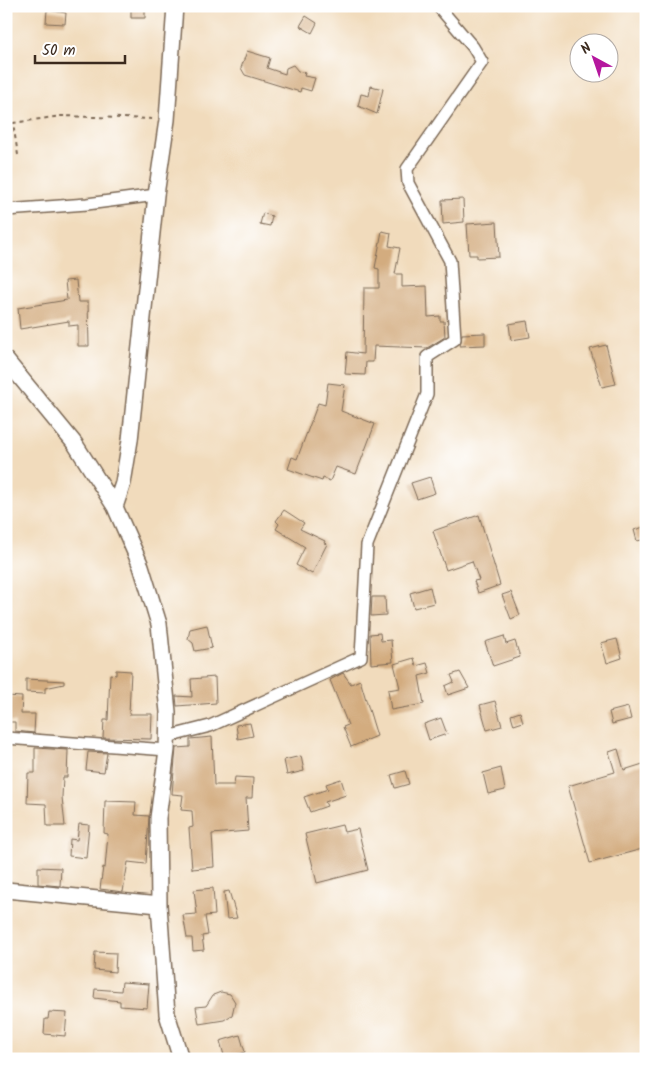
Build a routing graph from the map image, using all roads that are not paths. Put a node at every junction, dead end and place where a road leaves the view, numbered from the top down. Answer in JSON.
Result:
{"nodes":[{"id":1,"x":174,"y":6,"type":"edge"},
{"id":2,"x":438,"y":6,"type":"edge"},
{"id":3,"x":156,"y":195,"type":"junction"},
{"id":4,"x":6,"y":210,"type":"edge"},
{"id":5,"x":6,"y":360,"type":"edge"},
{"id":6,"x":116,"y":507,"type":"junction"},
{"id":7,"x":6,"y":738,"type":"edge"},
{"id":8,"x":167,"y":743,"type":"junction"},
{"id":9,"x":6,"y":890,"type":"edge"},
{"id":10,"x":158,"y":905,"type":"junction"},
{"id":11,"x":180,"y":1059,"type":"edge"}],
"edges":[{"from":1,"to":3,"type":"street"},
{"from":2,"to":8,"type":"street"},
{"from":3,"to":4,"type":"street"},
{"from":3,"to":6,"type":"street"},
{"from":5,"to":6,"type":"street"},
{"from":6,"to":8,"type":"street"},
{"from":7,"to":8,"type":"street"},
{"from":8,"to":10,"type":"street"},
{"from":9,"to":10,"type":"street"},
{"from":10,"to":11,"type":"street"}]}
